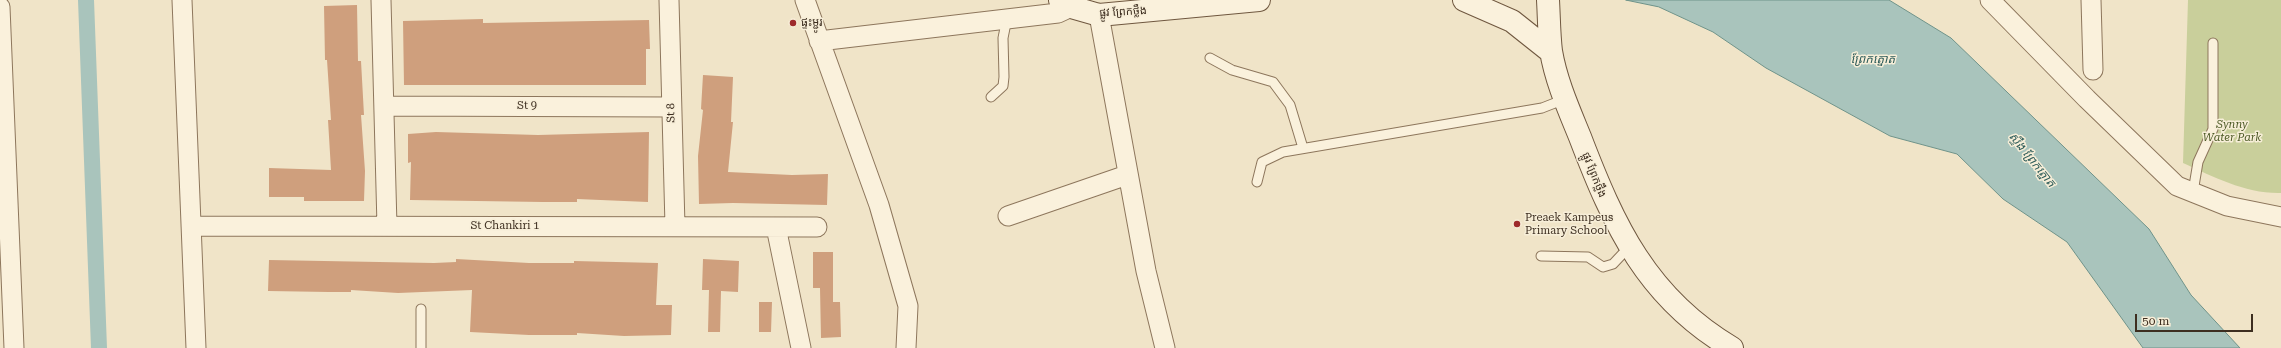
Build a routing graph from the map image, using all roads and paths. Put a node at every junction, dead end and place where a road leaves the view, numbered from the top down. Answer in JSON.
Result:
{"nodes":[{"id":1,"x":182,"y":0,"type":"edge"},
{"id":2,"x":381,"y":0,"type":"edge"},
{"id":3,"x":669,"y":0,"type":"edge"},
{"id":4,"x":805,"y":0,"type":"edge"},
{"id":5,"x":1259,"y":0,"type":"edge"},
{"id":6,"x":1464,"y":0,"type":"edge"},
{"id":7,"x":1548,"y":0,"type":"edge"},
{"id":8,"x":1990,"y":0,"type":"edge"},
{"id":9,"x":2091,"y":0,"type":"edge"},
{"id":10,"x":1066,"y":3,"type":"edge"},
{"id":11,"x":0,"y":7,"type":"edge"},
{"id":12,"x":1099,"y":15,"type":"junction"},
{"id":13,"x":1006,"y":18,"type":"junction"},
{"id":14,"x":819,"y":41,"type":"junction"},
{"id":15,"x":2213,"y":43,"type":"dead end"},
{"id":16,"x":1551,"y":52,"type":"junction"},
{"id":17,"x":1210,"y":58,"type":"dead end"},
{"id":18,"x":2093,"y":70,"type":"dead end"},
{"id":19,"x":991,"y":97,"type":"dead end"},
{"id":20,"x":1565,"y":100,"type":"junction"},
{"id":21,"x":384,"y":106,"type":"junction"},
{"id":22,"x":671,"y":106,"type":"junction"},
{"id":23,"x":1303,"y":148,"type":"junction"},
{"id":24,"x":1127,"y":175,"type":"junction"},
{"id":25,"x":1256,"y":182,"type":"dead end"},
{"id":26,"x":2193,"y":192,"type":"junction"},
{"id":27,"x":1008,"y":216,"type":"dead end"},
{"id":28,"x":2281,"y":217,"type":"edge"},
{"id":29,"x":191,"y":226,"type":"junction"},
{"id":30,"x":387,"y":226,"type":"junction"},
{"id":31,"x":675,"y":226,"type":"junction"},
{"id":32,"x":776,"y":227,"type":"junction"},
{"id":33,"x":817,"y":227,"type":"dead end"},
{"id":34,"x":1629,"y":247,"type":"junction"},
{"id":35,"x":1541,"y":256,"type":"dead end"},
{"id":36,"x":421,"y":309,"type":"dead end"},
{"id":37,"x":14,"y":348,"type":"edge"},
{"id":38,"x":196,"y":348,"type":"edge"},
{"id":39,"x":421,"y":348,"type":"edge"},
{"id":40,"x":801,"y":348,"type":"edge"},
{"id":41,"x":906,"y":348,"type":"edge"},
{"id":42,"x":1165,"y":348,"type":"edge"},
{"id":43,"x":1732,"y":348,"type":"edge"}],
"edges":[{"from":1,"to":29,"type":"street"},
{"from":2,"to":21,"type":"street"},
{"from":3,"to":22,"type":"street","name":"St 8"},
{"from":4,"to":14,"type":"street"},
{"from":5,"to":12,"type":"street","name":"ផ្លូវ ព្រែកថ្លឹង"},
{"from":6,"to":16,"type":"street"},
{"from":7,"to":16,"type":"street","name":"ផ្លូវ ព្រែកថ្លឹង"},
{"from":8,"to":26,"type":"street"},
{"from":9,"to":18,"type":"street"},
{"from":10,"to":12,"type":"street","name":"ផ្លូវ ព្រែកថ្លឹង"},
{"from":10,"to":13,"type":"street"},
{"from":11,"to":37,"type":"street"},
{"from":12,"to":24,"type":"street"},
{"from":13,"to":14,"type":"street"},
{"from":13,"to":19,"type":"lane"},
{"from":14,"to":41,"type":"street"},
{"from":15,"to":26,"type":"lane"},
{"from":16,"to":20,"type":"street","name":"ផ្លូវ ព្រែកថ្លឹង"},
{"from":17,"to":23,"type":"lane"},
{"from":20,"to":23,"type":"lane"},
{"from":20,"to":34,"type":"street","name":"ផ្លូវ ព្រែកថ្លឹង"},
{"from":21,"to":22,"type":"street","name":"St 9"},
{"from":21,"to":30,"type":"street"},
{"from":22,"to":31,"type":"street","name":"St 8"},
{"from":23,"to":25,"type":"lane"},
{"from":24,"to":27,"type":"street"},
{"from":24,"to":42,"type":"street"},
{"from":26,"to":28,"type":"street"},
{"from":29,"to":30,"type":"street","name":"St Chankiri 1"},
{"from":29,"to":38,"type":"street"},
{"from":30,"to":31,"type":"street","name":"St Chankiri 1"},
{"from":31,"to":32,"type":"street","name":"St Chankiri 1"},
{"from":32,"to":33,"type":"street","name":"St Chankiri 1"},
{"from":32,"to":40,"type":"street"},
{"from":34,"to":35,"type":"lane"},
{"from":34,"to":43,"type":"street","name":"ផ្លូវ ព្រែកថ្លឹង"},
{"from":36,"to":39,"type":"lane"}]}
